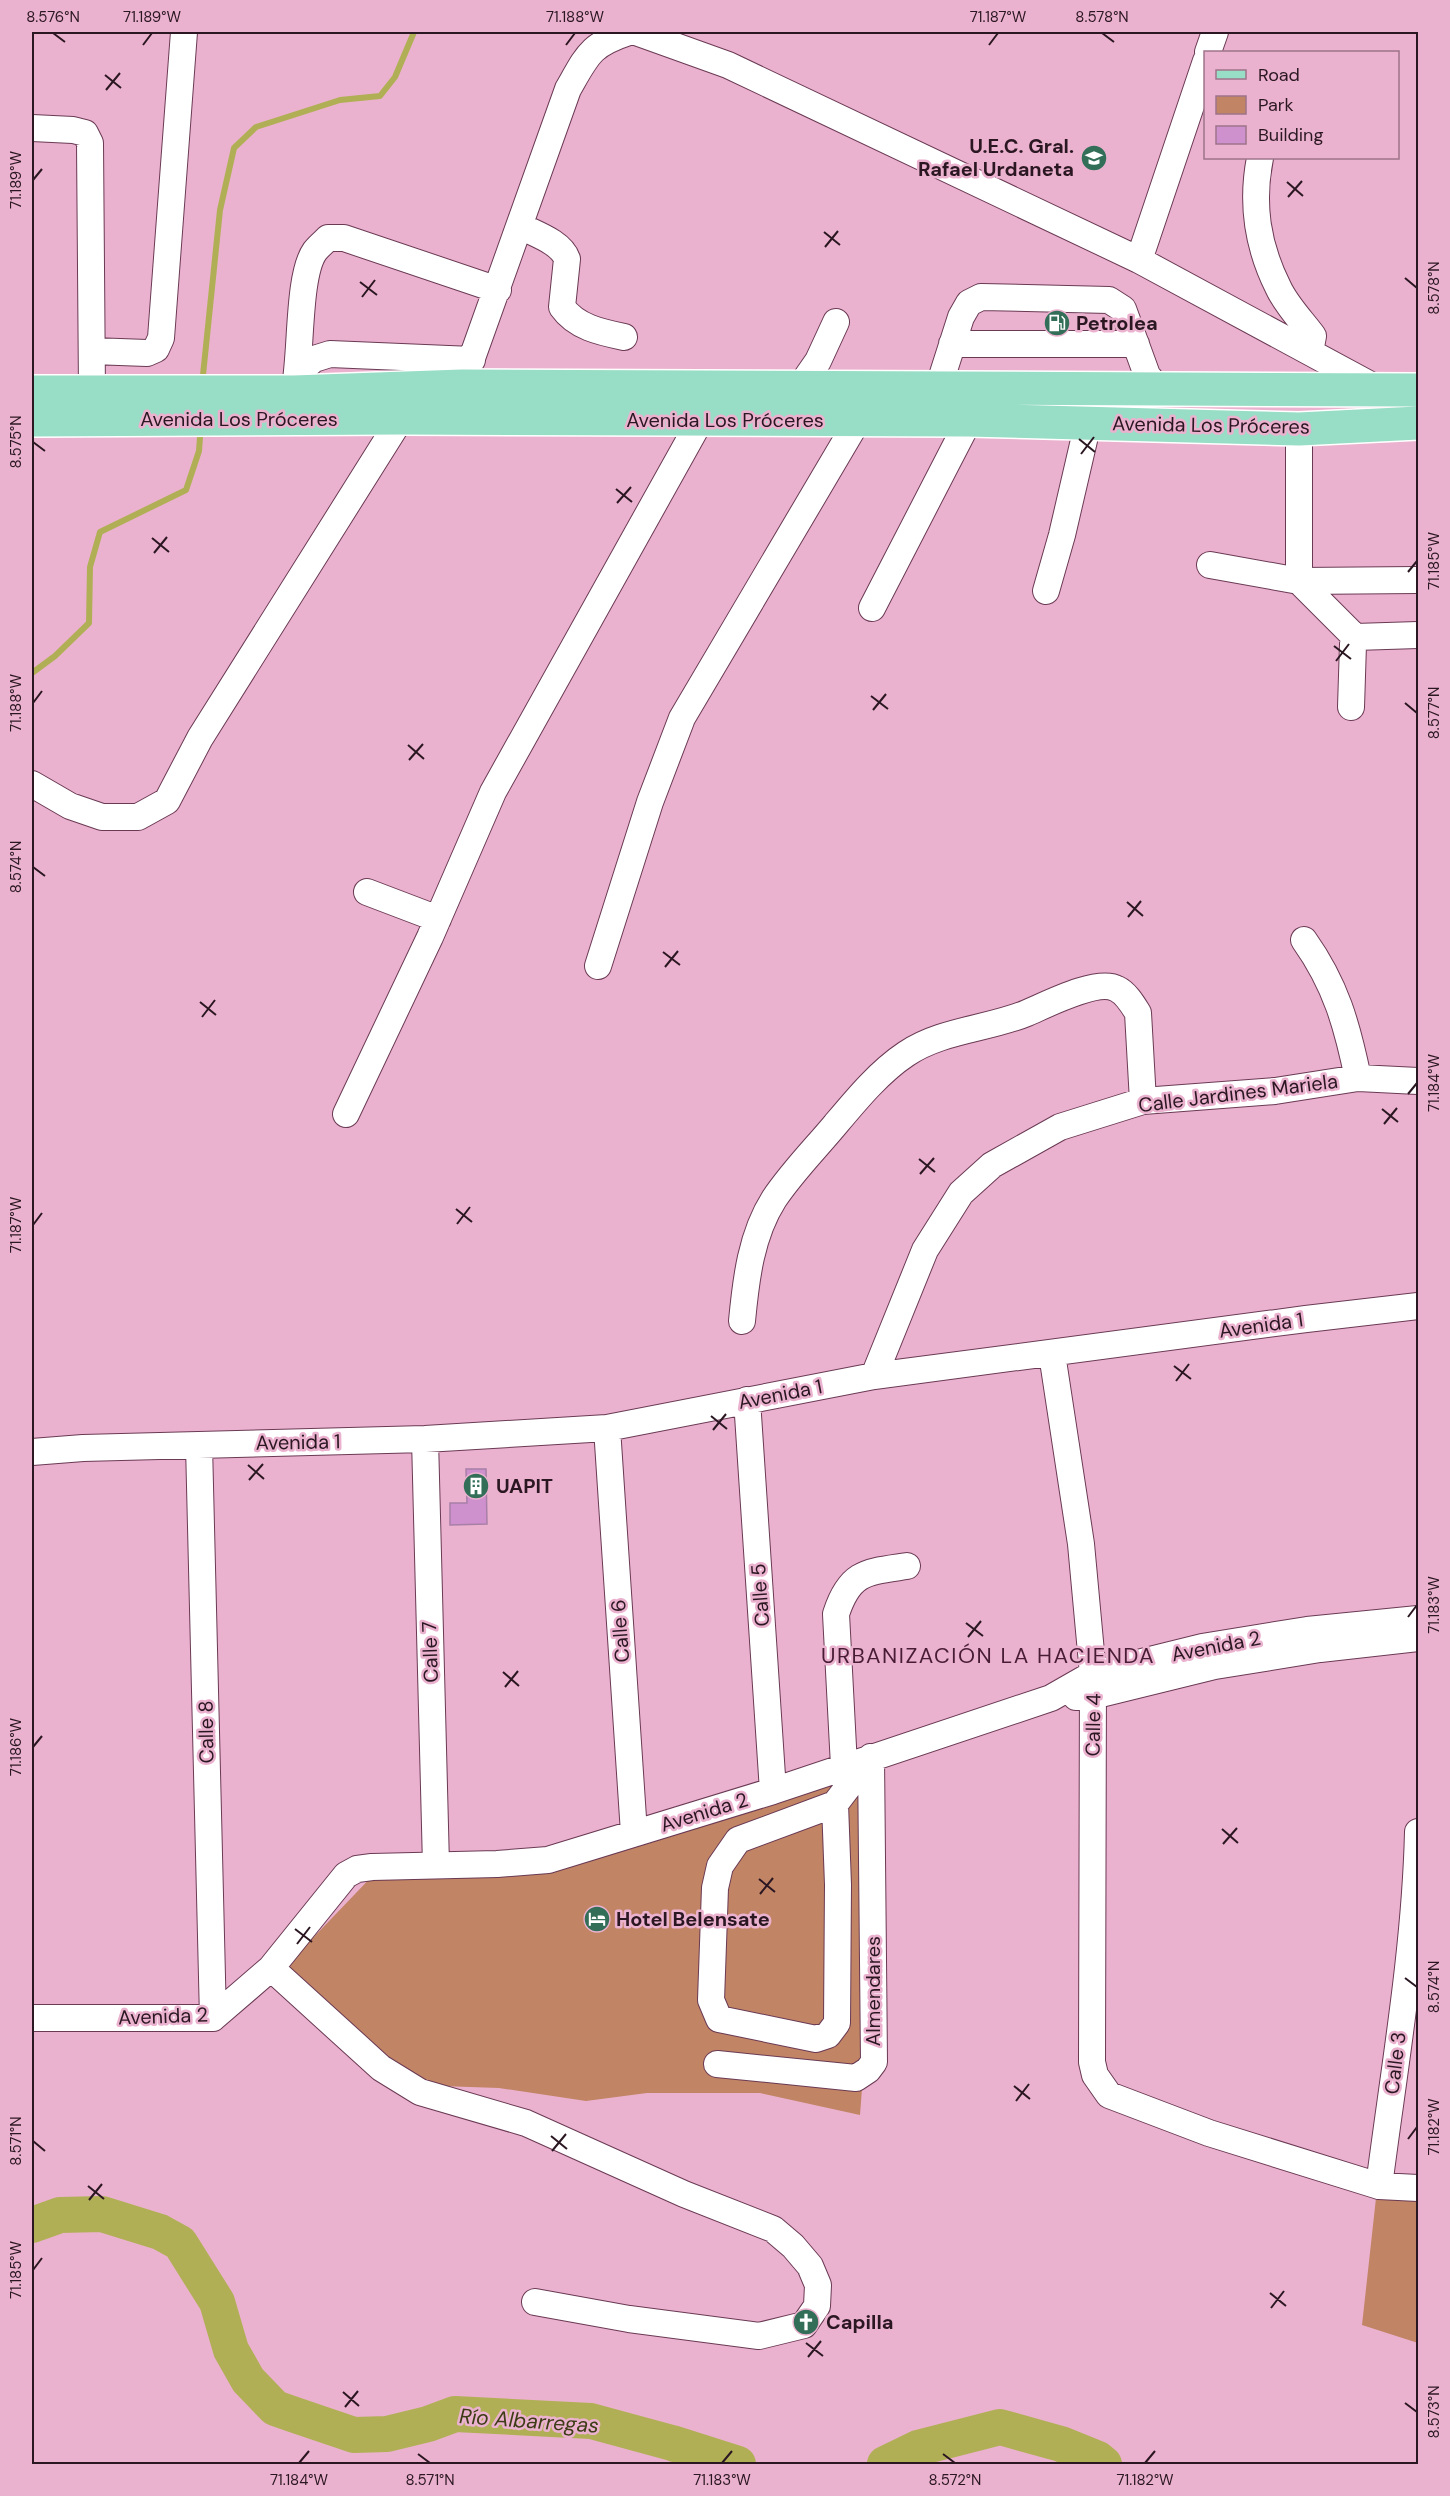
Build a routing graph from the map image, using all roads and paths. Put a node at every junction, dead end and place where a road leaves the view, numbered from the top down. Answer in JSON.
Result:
{"nodes":[{"id":1,"x":184,"y":32,"type":"edge"},
{"id":2,"x":629,"y":32,"type":"edge"},
{"id":3,"x":636,"y":32,"type":"edge"},
{"id":4,"x":1215,"y":32,"type":"edge"},
{"id":5,"x":1208,"y":51,"type":"edge"},
{"id":6,"x":1204,"y":67,"type":"edge"},
{"id":7,"x":32,"y":128,"type":"edge"},
{"id":8,"x":1260,"y":159,"type":"edge"},
{"id":9,"x":520,"y":226,"type":"junction"},
{"id":10,"x":1139,"y":260,"type":"junction"},
{"id":11,"x":498,"y":291,"type":"junction"},
{"id":12,"x":836,"y":322,"type":"dead end"},
{"id":13,"x":624,"y":337,"type":"dead end"},
{"id":14,"x":952,"y":344,"type":"junction"},
{"id":15,"x":1136,"y":344,"type":"junction"},
{"id":16,"x":92,"y":351,"type":"junction"},
{"id":17,"x":1310,"y":352,"type":"junction"},
{"id":18,"x":467,"y":373,"type":"junction"},
{"id":19,"x":1419,"y":377,"type":"edge"},
{"id":20,"x":297,"y":382,"type":"junction"},
{"id":21,"x":800,"y":387,"type":"junction"},
{"id":22,"x":938,"y":389,"type":"junction"},
{"id":23,"x":1159,"y":390,"type":"junction"},
{"id":24,"x":1380,"y":390,"type":"junction"},
{"id":25,"x":1419,"y":390,"type":"edge"},
{"id":26,"x":32,"y":392,"type":"edge"},
{"id":27,"x":92,"y":392,"type":"junction"},
{"id":28,"x":401,"y":418,"type":"junction"},
{"id":29,"x":32,"y":420,"type":"edge"},
{"id":30,"x":858,"y":420,"type":"junction"},
{"id":31,"x":969,"y":420,"type":"junction"},
{"id":32,"x":700,"y":421,"type":"junction"},
{"id":33,"x":1088,"y":423,"type":"junction"},
{"id":34,"x":1419,"y":423,"type":"edge"},
{"id":35,"x":1299,"y":429,"type":"junction"},
{"id":36,"x":1210,"y":565,"type":"dead end"},
{"id":37,"x":1419,"y":580,"type":"edge"},
{"id":38,"x":1299,"y":581,"type":"junction"},
{"id":39,"x":1046,"y":591,"type":"dead end"},
{"id":40,"x":872,"y":608,"type":"dead end"},
{"id":41,"x":1419,"y":635,"type":"edge"},
{"id":42,"x":1355,"y":637,"type":"junction"},
{"id":43,"x":1351,"y":707,"type":"dead end"},
{"id":44,"x":32,"y":784,"type":"edge"},
{"id":45,"x":367,"y":892,"type":"dead end"},
{"id":46,"x":438,"y":919,"type":"junction"},
{"id":47,"x":1304,"y":940,"type":"dead end"},
{"id":48,"x":598,"y":966,"type":"dead end"},
{"id":49,"x":1358,"y":1078,"type":"junction"},
{"id":50,"x":1419,"y":1081,"type":"edge"},
{"id":51,"x":1143,"y":1101,"type":"junction"},
{"id":52,"x":346,"y":1114,"type":"dead end"},
{"id":53,"x":1419,"y":1306,"type":"edge"},
{"id":54,"x":742,"y":1321,"type":"dead end"},
{"id":55,"x":1052,"y":1354,"type":"junction"},
{"id":56,"x":874,"y":1376,"type":"junction"},
{"id":57,"x":747,"y":1400,"type":"junction"},
{"id":58,"x":607,"y":1428,"type":"junction"},
{"id":59,"x":425,"y":1439,"type":"junction"},
{"id":60,"x":199,"y":1445,"type":"junction"},
{"id":61,"x":32,"y":1452,"type":"edge"},
{"id":62,"x":907,"y":1566,"type":"dead end"},
{"id":63,"x":1419,"y":1619,"type":"edge"},
{"id":64,"x":1419,"y":1638,"type":"edge"},
{"id":65,"x":1093,"y":1685,"type":"junction"},
{"id":66,"x":871,"y":1757,"type":"junction"},
{"id":67,"x":844,"y":1766,"type":"junction"},
{"id":68,"x":773,"y":1791,"type":"junction"},
{"id":69,"x":835,"y":1804,"type":"junction"},
{"id":70,"x":1419,"y":1832,"type":"edge"},
{"id":71,"x":634,"y":1833,"type":"junction"},
{"id":72,"x":436,"y":1865,"type":"junction"},
{"id":73,"x":271,"y":1968,"type":"junction"},
{"id":74,"x":32,"y":2018,"type":"edge"},
{"id":75,"x":213,"y":2018,"type":"junction"},
{"id":76,"x":717,"y":2064,"type":"dead end"},
{"id":77,"x":1379,"y":2186,"type":"junction"},
{"id":78,"x":1419,"y":2188,"type":"edge"},
{"id":79,"x":535,"y":2302,"type":"dead end"}],
"edges":[{"from":1,"to":16,"type":"street"},
{"from":2,"to":9,"type":"street"},
{"from":3,"to":10,"type":"street"},
{"from":4,"to":5,"type":"street"},
{"from":6,"to":10,"type":"street"},
{"from":7,"to":16,"type":"street"},
{"from":8,"to":17,"type":"street"},
{"from":9,"to":11,"type":"street"},
{"from":9,"to":13,"type":"street"},
{"from":10,"to":17,"type":"street"},
{"from":11,"to":18,"type":"street"},
{"from":11,"to":20,"type":"street"},
{"from":12,"to":21,"type":"street"},
{"from":14,"to":15,"type":"street"},
{"from":14,"to":15,"type":"street"},
{"from":14,"to":22,"type":"street"},
{"from":15,"to":23,"type":"street"},
{"from":16,"to":27,"type":"street"},
{"from":17,"to":24,"type":"street"},
{"from":18,"to":20,"type":"main road","name":"Avenida Los Próceres"},
{"from":18,"to":21,"type":"main road","name":"Avenida Los Próceres"},
{"from":19,"to":24,"type":"street"},
{"from":20,"to":27,"type":"main road","name":"Avenida Los Próceres"},
{"from":21,"to":22,"type":"main road","name":"Avenida Los Próceres"},
{"from":22,"to":23,"type":"main road","name":"Avenida Los Próceres"},
{"from":23,"to":24,"type":"main road","name":"Avenida Los Próceres"},
{"from":24,"to":25,"type":"main road","name":"Avenida Los Próceres"},
{"from":26,"to":27,"type":"main road","name":"Avenida Los Próceres"},
{"from":28,"to":29,"type":"main road","name":"Avenida Los Próceres"},
{"from":28,"to":32,"type":"main road","name":"Avenida Los Próceres"},
{"from":28,"to":44,"type":"street"},
{"from":30,"to":31,"type":"main road","name":"Avenida Los Próceres"},
{"from":30,"to":32,"type":"main road","name":"Avenida Los Próceres"},
{"from":30,"to":48,"type":"street"},
{"from":31,"to":33,"type":"main road","name":"Avenida Los Próceres"},
{"from":31,"to":40,"type":"street"},
{"from":32,"to":46,"type":"street"},
{"from":33,"to":35,"type":"main road","name":"Avenida Los Próceres"},
{"from":33,"to":39,"type":"street"},
{"from":34,"to":35,"type":"main road","name":"Avenida Los Próceres"},
{"from":35,"to":38,"type":"street"},
{"from":36,"to":38,"type":"street"},
{"from":37,"to":38,"type":"street"},
{"from":38,"to":42,"type":"street"},
{"from":41,"to":42,"type":"street"},
{"from":42,"to":43,"type":"street"},
{"from":45,"to":46,"type":"street"},
{"from":46,"to":52,"type":"street"},
{"from":47,"to":49,"type":"street"},
{"from":49,"to":50,"type":"street","name":"Calle Jardines Mariela"},
{"from":49,"to":51,"type":"street","name":"Calle Jardines Mariela"},
{"from":51,"to":54,"type":"street"},
{"from":51,"to":56,"type":"street","name":"Calle Jardines Mariela"},
{"from":53,"to":55,"type":"street","name":"Avenida 1"},
{"from":55,"to":56,"type":"street","name":"Avenida 1"},
{"from":55,"to":65,"type":"street","name":"Calle 4"},
{"from":56,"to":57,"type":"street","name":"Avenida 1"},
{"from":57,"to":58,"type":"street","name":"Avenida 1"},
{"from":57,"to":68,"type":"street","name":"Calle 5"},
{"from":58,"to":59,"type":"street","name":"Avenida 1"},
{"from":58,"to":71,"type":"street","name":"Calle 6"},
{"from":59,"to":60,"type":"street","name":"Avenida 1"},
{"from":59,"to":72,"type":"street","name":"Calle 7"},
{"from":60,"to":61,"type":"street","name":"Avenida 1"},
{"from":60,"to":75,"type":"street","name":"Calle 8"},
{"from":62,"to":67,"type":"street"},
{"from":63,"to":65,"type":"street","name":"Avenida 2"},
{"from":64,"to":65,"type":"street"},
{"from":65,"to":66,"type":"street","name":"Avenida 2"},
{"from":65,"to":77,"type":"street","name":"Calle 4"},
{"from":66,"to":67,"type":"street","name":"Avenida 2"},
{"from":66,"to":69,"type":"street"},
{"from":66,"to":76,"type":"street","name":"Almendares"},
{"from":67,"to":68,"type":"street","name":"Avenida 2"},
{"from":68,"to":71,"type":"street","name":"Avenida 2"},
{"from":69,"to":69,"type":"street"},
{"from":70,"to":77,"type":"street","name":"Calle 3"},
{"from":71,"to":72,"type":"street","name":"Avenida 2"},
{"from":72,"to":73,"type":"street","name":"Avenida 2"},
{"from":73,"to":75,"type":"street","name":"Avenida 2"},
{"from":73,"to":79,"type":"street"},
{"from":74,"to":75,"type":"street","name":"Avenida 2"},
{"from":77,"to":78,"type":"street"}]}
